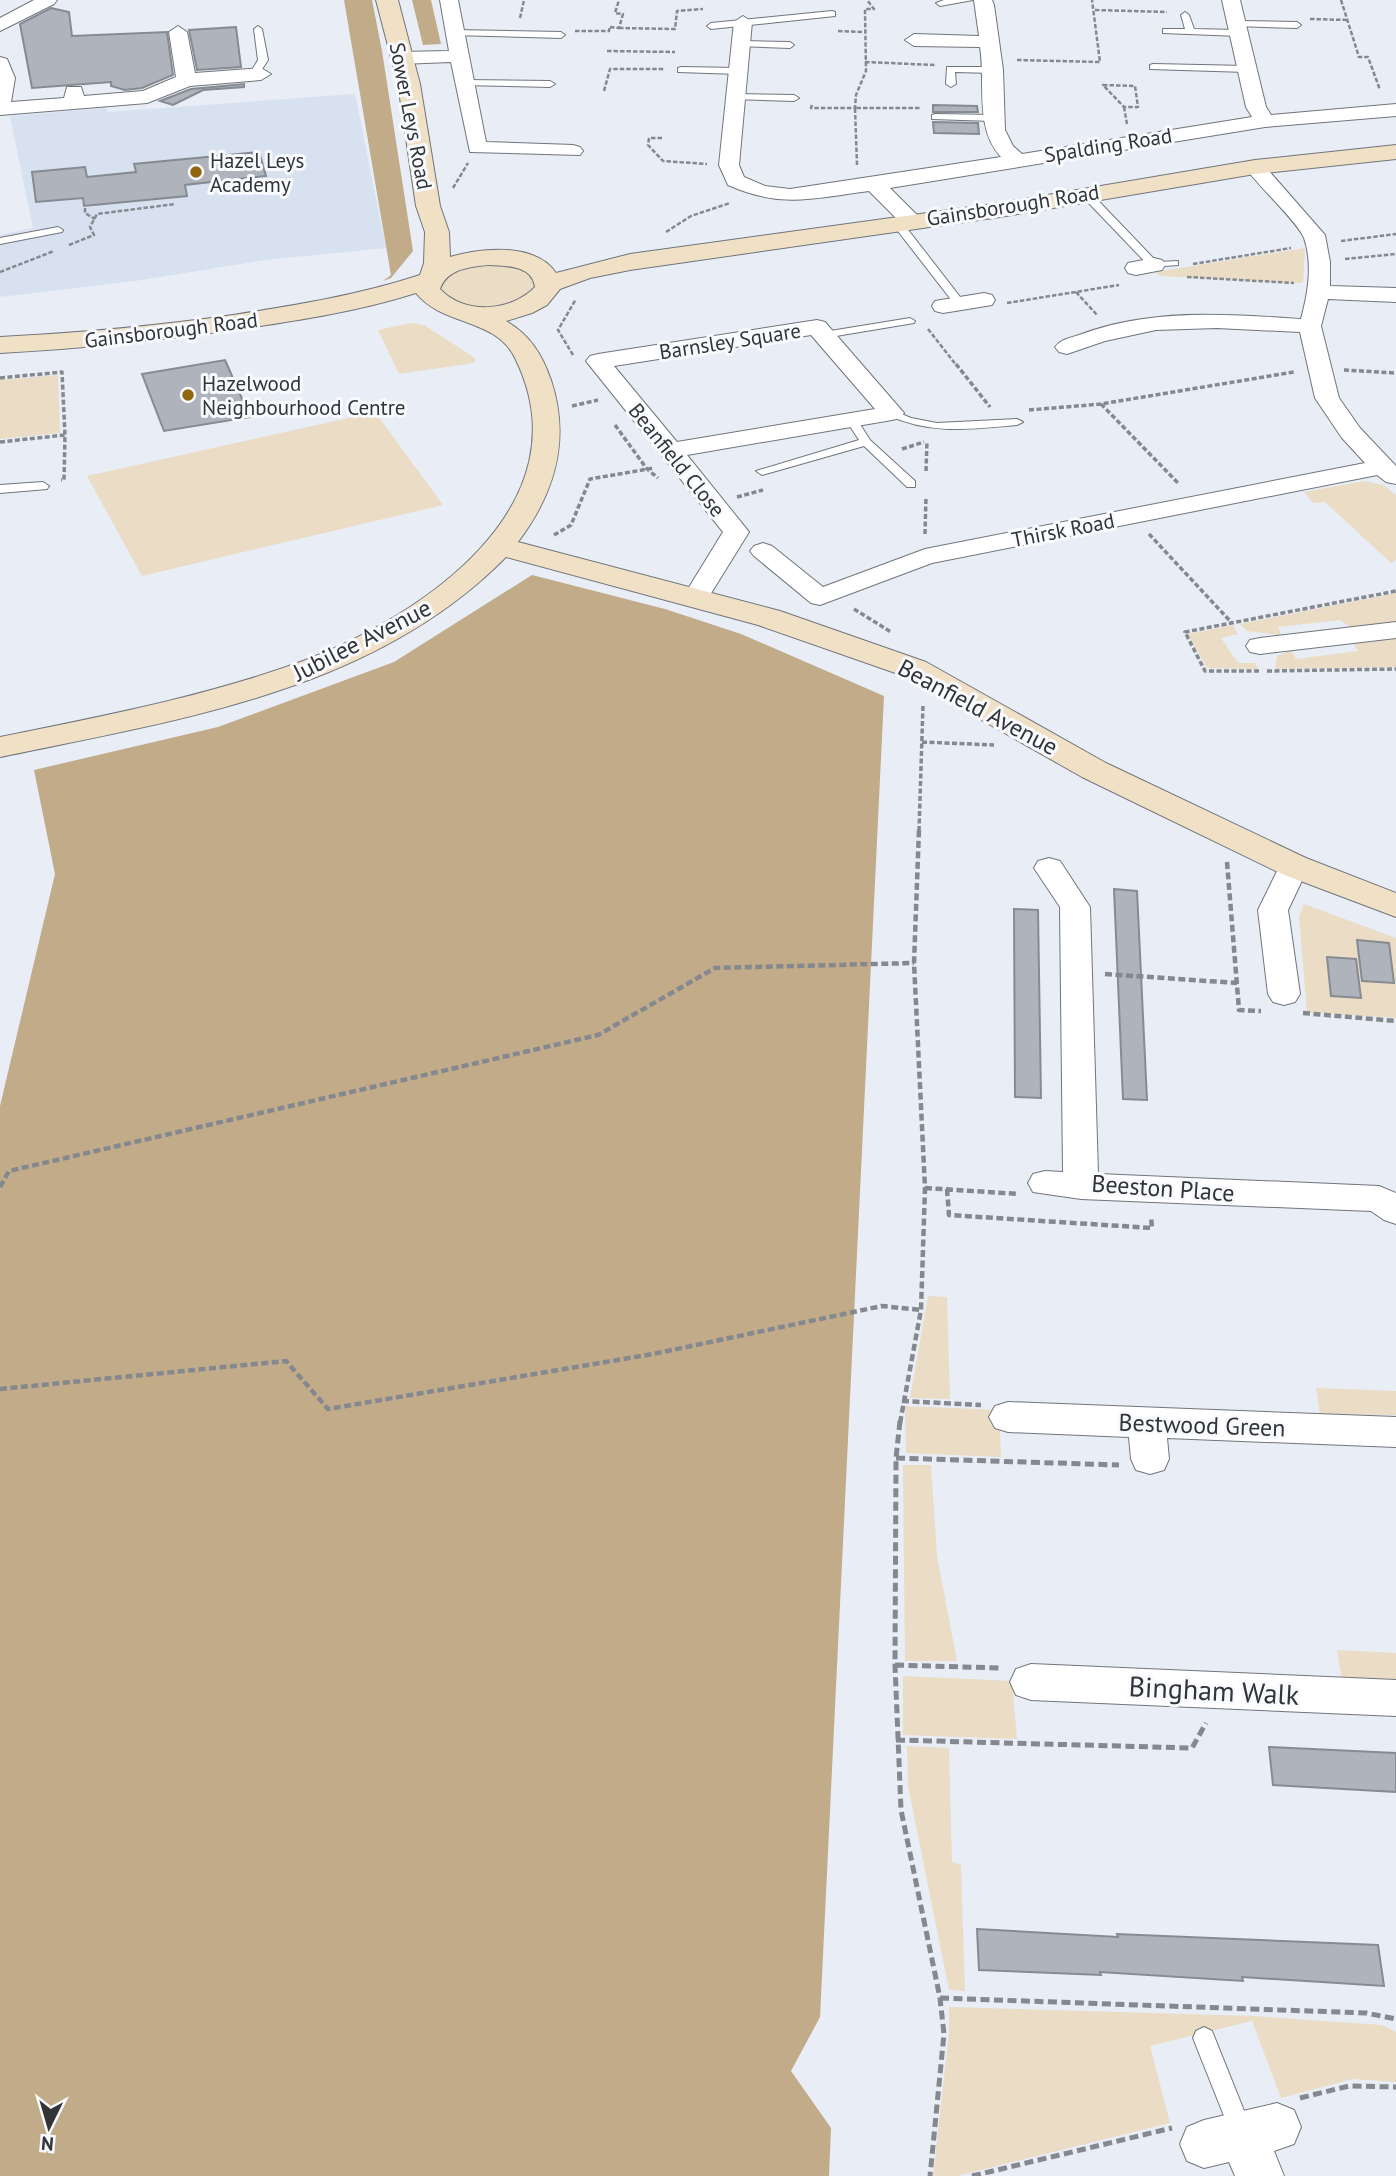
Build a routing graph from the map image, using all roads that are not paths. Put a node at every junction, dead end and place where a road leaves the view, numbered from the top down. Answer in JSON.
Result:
{"nodes":[{"id":1,"x":48,"y":0,"type":"edge"},
{"id":2,"x":387,"y":0,"type":"edge"},
{"id":3,"x":449,"y":0,"type":"edge"},
{"id":4,"x":969,"y":0,"type":"edge"},
{"id":5,"x":983,"y":0,"type":"edge"},
{"id":6,"x":1231,"y":0,"type":"edge"},
{"id":7,"x":940,"y":3,"type":"dead end"},
{"id":8,"x":832,"y":14,"type":"dead end"},
{"id":9,"x":1185,"y":15,"type":"dead end"},
{"id":10,"x":743,"y":22,"type":"junction"},
{"id":11,"x":1273,"y":24,"type":"junction"},
{"id":12,"x":0,"y":25,"type":"edge"},
{"id":13,"x":1297,"y":25,"type":"road end"},
{"id":14,"x":711,"y":26,"type":"dead end"},
{"id":15,"x":1238,"y":28,"type":"junction"},
{"id":16,"x":258,"y":29,"type":"dead end"},
{"id":17,"x":1167,"y":31,"type":"dead end"},
{"id":18,"x":1190,"y":32,"type":"junction"},
{"id":19,"x":178,"y":33,"type":"dead end"},
{"id":20,"x":454,"y":33,"type":"junction"},
{"id":21,"x":561,"y":35,"type":"road end"},
{"id":22,"x":1277,"y":38,"type":"dead end"},
{"id":23,"x":914,"y":40,"type":"dead end"},
{"id":24,"x":741,"y":44,"type":"junction"},
{"id":25,"x":790,"y":45,"type":"dead end"},
{"id":26,"x":458,"y":55,"type":"junction"},
{"id":27,"x":991,"y":57,"type":"junction"},
{"id":28,"x":400,"y":58,"type":"junction"},
{"id":29,"x":0,"y":63,"type":"edge"},
{"id":30,"x":1153,"y":67,"type":"dead end"},
{"id":31,"x":1204,"y":68,"type":"junction"},
{"id":32,"x":1247,"y":69,"type":"junction"},
{"id":33,"x":678,"y":70,"type":"road end"},
{"id":34,"x":699,"y":70,"type":"junction"},
{"id":35,"x":739,"y":71,"type":"junction"},
{"id":36,"x":257,"y":75,"type":"joint"},
{"id":37,"x":186,"y":80,"type":"junction"},
{"id":38,"x":1208,"y":82,"type":"dead end"},
{"id":39,"x":464,"y":83,"type":"junction"},
{"id":40,"x":951,"y":83,"type":"dead end"},
{"id":41,"x":550,"y":84,"type":"dead end"},
{"id":42,"x":696,"y":84,"type":"dead end"},
{"id":43,"x":735,"y":97,"type":"junction"},
{"id":44,"x":794,"y":97,"type":"road end"},
{"id":45,"x":0,"y":107,"type":"edge"},
{"id":46,"x":1392,"y":110,"type":"edge"},
{"id":47,"x":935,"y":117,"type":"dead end"},
{"id":48,"x":993,"y":118,"type":"junction"},
{"id":49,"x":1265,"y":121,"type":"junction"},
{"id":50,"x":573,"y":150,"type":"dead end"},
{"id":51,"x":1396,"y":152,"type":"edge"},
{"id":52,"x":1016,"y":160,"type":"junction"},
{"id":53,"x":1255,"y":167,"type":"junction"},
{"id":54,"x":869,"y":184,"type":"junction"},
{"id":55,"x":1085,"y":193,"type":"junction"},
{"id":56,"x":905,"y":223,"type":"junction"},
{"id":57,"x":58,"y":230,"type":"dead end"},
{"id":58,"x":437,"y":232,"type":"junction"},
{"id":59,"x":0,"y":241,"type":"edge"},
{"id":60,"x":507,"y":258,"type":"junction"},
{"id":61,"x":630,"y":262,"type":"junction"},
{"id":62,"x":1155,"y":265,"type":"dead end"},
{"id":63,"x":1318,"y":271,"type":"junction"},
{"id":64,"x":430,"y":278,"type":"junction"},
{"id":65,"x":546,"y":290,"type":"junction"},
{"id":66,"x":1396,"y":295,"type":"edge"},
{"id":67,"x":984,"y":300,"type":"dead end"},
{"id":68,"x":952,"y":305,"type":"joint"},
{"id":69,"x":340,"y":307,"type":"junction"},
{"id":70,"x":466,"y":312,"type":"junction"},
{"id":71,"x":910,"y":321,"type":"dead end"},
{"id":72,"x":1310,"y":326,"type":"junction"},
{"id":73,"x":824,"y":335,"type":"junction"},
{"id":74,"x":0,"y":345,"type":"edge"},
{"id":75,"x":1067,"y":347,"type":"dead end"},
{"id":76,"x":528,"y":351,"type":"junction"},
{"id":77,"x":598,"y":361,"type":"joint"},
{"id":78,"x":892,"y":413,"type":"junction"},
{"id":79,"x":1019,"y":416,"type":"road end"},
{"id":80,"x":852,"y":420,"type":"junction"},
{"id":81,"x":866,"y":442,"type":"junction"},
{"id":82,"x":674,"y":457,"type":"junction"},
{"id":83,"x":762,"y":471,"type":"dead end"},
{"id":84,"x":1389,"y":473,"type":"edge"},
{"id":85,"x":911,"y":484,"type":"dead end"},
{"id":86,"x":43,"y":485,"type":"road end"},
{"id":87,"x":0,"y":489,"type":"edge"},
{"id":88,"x":501,"y":547,"type":"junction"},
{"id":89,"x":763,"y":551,"type":"dead end"},
{"id":90,"x":696,"y":597,"type":"junction"},
{"id":91,"x":820,"y":597,"type":"junction"},
{"id":92,"x":841,"y":615,"type":"dead end"},
{"id":93,"x":1396,"y":630,"type":"edge"},
{"id":94,"x":1253,"y":640,"type":"road end"},
{"id":95,"x":0,"y":747,"type":"edge"},
{"id":96,"x":1294,"y":866,"type":"junction"},
{"id":97,"x":1049,"y":868,"type":"dead end"},
{"id":98,"x":1396,"y":906,"type":"edge"},
{"id":99,"x":1286,"y":1008,"type":"road end"},
{"id":100,"x":1045,"y":1183,"type":"road end"},
{"id":101,"x":1082,"y":1186,"type":"junction"},
{"id":102,"x":1396,"y":1211,"type":"edge"},
{"id":103,"x":1008,"y":1418,"type":"road end"},
{"id":104,"x":1396,"y":1432,"type":"edge"},
{"id":105,"x":1031,"y":1682,"type":"road end"},
{"id":106,"x":1396,"y":1698,"type":"edge"},
{"id":107,"x":1204,"y":2038,"type":"dead end"},
{"id":108,"x":1246,"y":2146,"type":"edge"}],
"edges":[{"from":1,"to":12,"type":"street"},
{"from":2,"to":28,"type":"street","name":"Sower Leys Road"},
{"from":3,"to":20,"type":"street"},
{"from":4,"to":7,"type":"lane"},
{"from":5,"to":27,"type":"street"},
{"from":6,"to":15,"type":"street"},
{"from":8,"to":10,"type":"lane"},
{"from":9,"to":18,"type":"lane"},
{"from":10,"to":14,"type":"lane"},
{"from":10,"to":24,"type":"street"},
{"from":11,"to":13,"type":"lane"},
{"from":11,"to":15,"type":"lane"},
{"from":11,"to":22,"type":"lane"},
{"from":15,"to":18,"type":"lane"},
{"from":15,"to":32,"type":"street"},
{"from":16,"to":36,"type":"lane"},
{"from":17,"to":18,"type":"lane"},
{"from":19,"to":37,"type":"street"},
{"from":20,"to":21,"type":"lane"},
{"from":20,"to":26,"type":"street"},
{"from":23,"to":27,"type":"street"},
{"from":24,"to":25,"type":"lane"},
{"from":24,"to":35,"type":"street"},
{"from":26,"to":28,"type":"street"},
{"from":26,"to":39,"type":"street"},
{"from":27,"to":40,"type":"lane"},
{"from":27,"to":48,"type":"street"},
{"from":28,"to":58,"type":"street","name":"Sower Leys Road"},
{"from":29,"to":45,"type":"street"},
{"from":30,"to":31,"type":"lane"},
{"from":31,"to":32,"type":"lane"},
{"from":31,"to":38,"type":"lane"},
{"from":32,"to":49,"type":"street"},
{"from":33,"to":34,"type":"lane"},
{"from":34,"to":35,"type":"lane"},
{"from":34,"to":42,"type":"lane"},
{"from":35,"to":43,"type":"street"},
{"from":36,"to":37,"type":"street"},
{"from":37,"to":45,"type":"street"},
{"from":39,"to":41,"type":"lane"},
{"from":39,"to":50,"type":"street"},
{"from":43,"to":44,"type":"lane"},
{"from":43,"to":54,"type":"street","name":"Spalding Road"},
{"from":46,"to":49,"type":"street","name":"Spalding Road"},
{"from":47,"to":48,"type":"lane"},
{"from":48,"to":52,"type":"street"},
{"from":49,"to":52,"type":"street","name":"Spalding Road"},
{"from":51,"to":53,"type":"street","name":"Gainsborough Road"},
{"from":52,"to":54,"type":"street","name":"Spalding Road"},
{"from":53,"to":55,"type":"street","name":"Gainsborough Road"},
{"from":53,"to":63,"type":"street"},
{"from":54,"to":56,"type":"street"},
{"from":55,"to":56,"type":"street","name":"Gainsborough Road"},
{"from":55,"to":62,"type":"lane"},
{"from":56,"to":61,"type":"street","name":"Gainsborough Road"},
{"from":56,"to":68,"type":"lane"},
{"from":57,"to":59,"type":"lane"},
{"from":58,"to":60,"type":"street"},
{"from":58,"to":64,"type":"street","name":"Sower Leys Road"},
{"from":60,"to":61,"type":"street","name":"Gainsborough Road"},
{"from":60,"to":64,"type":"street","name":"Gainsborough Road"},
{"from":60,"to":65,"type":"street"},
{"from":61,"to":65,"type":"street","name":"Gainsborough Road"},
{"from":63,"to":66,"type":"street"},
{"from":63,"to":72,"type":"street"},
{"from":64,"to":69,"type":"street","name":"Gainsborough Road"},
{"from":64,"to":70,"type":"street"},
{"from":65,"to":70,"type":"street","name":"Gainsborough Road"},
{"from":65,"to":76,"type":"street"},
{"from":67,"to":68,"type":"street"},
{"from":69,"to":70,"type":"street","name":"Gainsborough Road"},
{"from":69,"to":74,"type":"street","name":"Gainsborough Road"},
{"from":70,"to":76,"type":"street"},
{"from":71,"to":73,"type":"lane"},
{"from":72,"to":75,"type":"street"},
{"from":72,"to":84,"type":"street"},
{"from":73,"to":77,"type":"street","name":"Barnsley Square"},
{"from":73,"to":78,"type":"street","name":"Barnsley Square"},
{"from":76,"to":88,"type":"street","name":"Jubilee Avenue"},
{"from":77,"to":82,"type":"street","name":"Beanfield Close"},
{"from":78,"to":79,"type":"lane"},
{"from":78,"to":80,"type":"street"},
{"from":80,"to":81,"type":"lane"},
{"from":80,"to":82,"type":"street"},
{"from":81,"to":83,"type":"lane"},
{"from":81,"to":85,"type":"lane"},
{"from":82,"to":90,"type":"street","name":"Beanfield Close"},
{"from":84,"to":91,"type":"street","name":"Thirsk Road"},
{"from":86,"to":87,"type":"lane"},
{"from":88,"to":90,"type":"street","name":"Beanfield Avenue"},
{"from":88,"to":95,"type":"street","name":"Jubilee Avenue"},
{"from":89,"to":91,"type":"street"},
{"from":90,"to":96,"type":"street","name":"Beanfield Avenue"},
{"from":91,"to":92,"type":"street"},
{"from":93,"to":94,"type":"street"},
{"from":96,"to":98,"type":"street","name":"Beanfield Avenue"},
{"from":96,"to":99,"type":"street"},
{"from":97,"to":101,"type":"street","name":"Beeston Place"},
{"from":100,"to":101,"type":"street"},
{"from":101,"to":102,"type":"street","name":"Beeston Place"},
{"from":103,"to":104,"type":"street","name":"Bestwood Green"},
{"from":105,"to":106,"type":"street","name":"Bingham Walk"},
{"from":107,"to":108,"type":"lane"}]}
